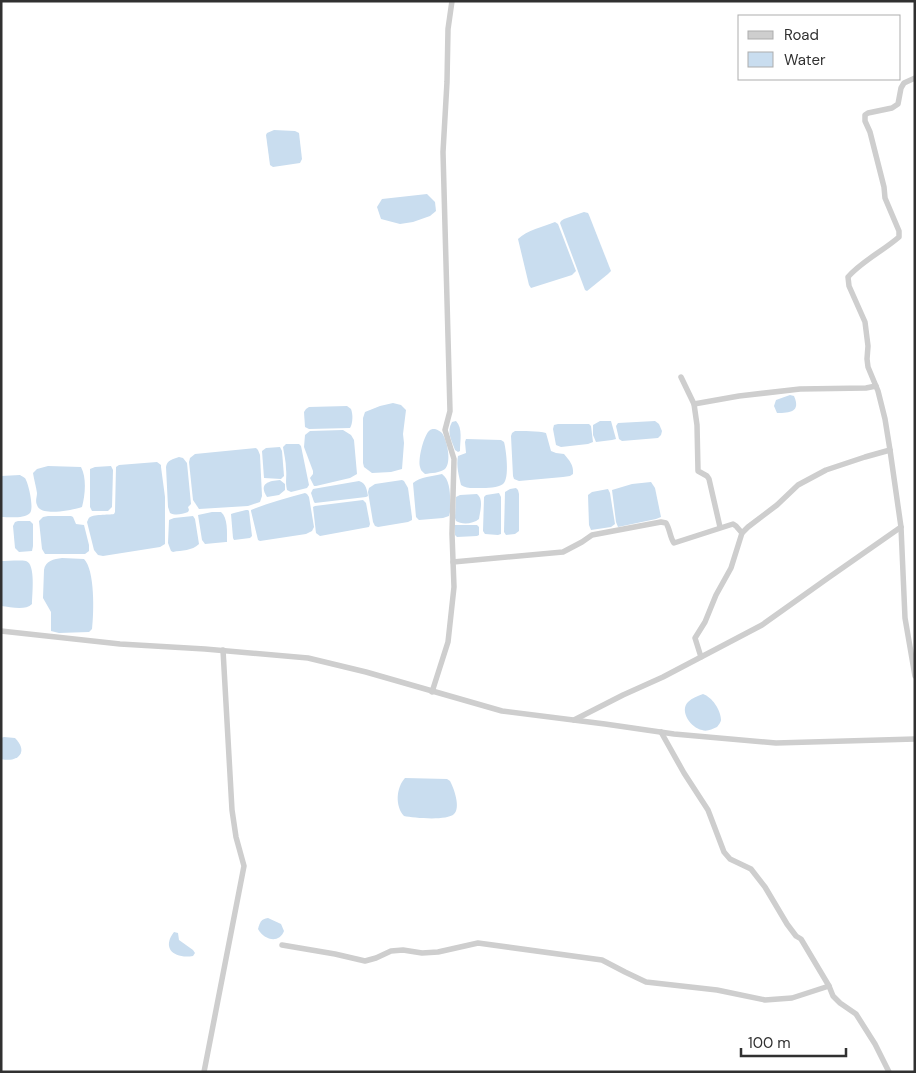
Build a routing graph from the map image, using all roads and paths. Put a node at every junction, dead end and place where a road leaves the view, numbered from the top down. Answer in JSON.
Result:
{"nodes":[{"id":1,"x":452,"y":1,"type":"edge"},
{"id":2,"x":915,"y":78,"type":"edge"},
{"id":3,"x":681,"y":377,"type":"dead end"},
{"id":4,"x":876,"y":386,"type":"junction"},
{"id":5,"x":694,"y":404,"type":"junction"},
{"id":6,"x":890,"y":450,"type":"junction"},
{"id":7,"x":720,"y":527,"type":"junction"},
{"id":8,"x":901,"y":527,"type":"junction"},
{"id":9,"x":742,"y":533,"type":"junction"},
{"id":10,"x":453,"y":562,"type":"junction"},
{"id":11,"x":1,"y":631,"type":"edge"},
{"id":12,"x":223,"y":650,"type":"junction"},
{"id":13,"x":701,"y":657,"type":"junction"},
{"id":14,"x":915,"y":676,"type":"edge"},
{"id":15,"x":432,"y":692,"type":"junction"},
{"id":16,"x":574,"y":720,"type":"junction"},
{"id":17,"x":661,"y":732,"type":"junction"},
{"id":18,"x":915,"y":739,"type":"edge"},
{"id":19,"x":282,"y":945,"type":"dead end"},
{"id":20,"x":829,"y":986,"type":"junction"},
{"id":21,"x":204,"y":1072,"type":"edge"},
{"id":22,"x":889,"y":1072,"type":"edge"}],
"edges":[{"from":1,"to":10,"type":"street"},
{"from":2,"to":4,"type":"street"},
{"from":3,"to":5,"type":"street"},
{"from":4,"to":5,"type":"street"},
{"from":4,"to":6,"type":"street"},
{"from":5,"to":7,"type":"street"},
{"from":6,"to":8,"type":"street"},
{"from":6,"to":9,"type":"street"},
{"from":7,"to":9,"type":"street"},
{"from":7,"to":10,"type":"street"},
{"from":8,"to":13,"type":"street"},
{"from":8,"to":14,"type":"street"},
{"from":9,"to":13,"type":"street"},
{"from":10,"to":15,"type":"street"},
{"from":11,"to":12,"type":"street"},
{"from":12,"to":15,"type":"street"},
{"from":12,"to":21,"type":"street"},
{"from":13,"to":16,"type":"street"},
{"from":15,"to":16,"type":"street"},
{"from":16,"to":17,"type":"street"},
{"from":17,"to":18,"type":"street"},
{"from":17,"to":20,"type":"street"},
{"from":19,"to":20,"type":"street"},
{"from":20,"to":22,"type":"street"}]}
